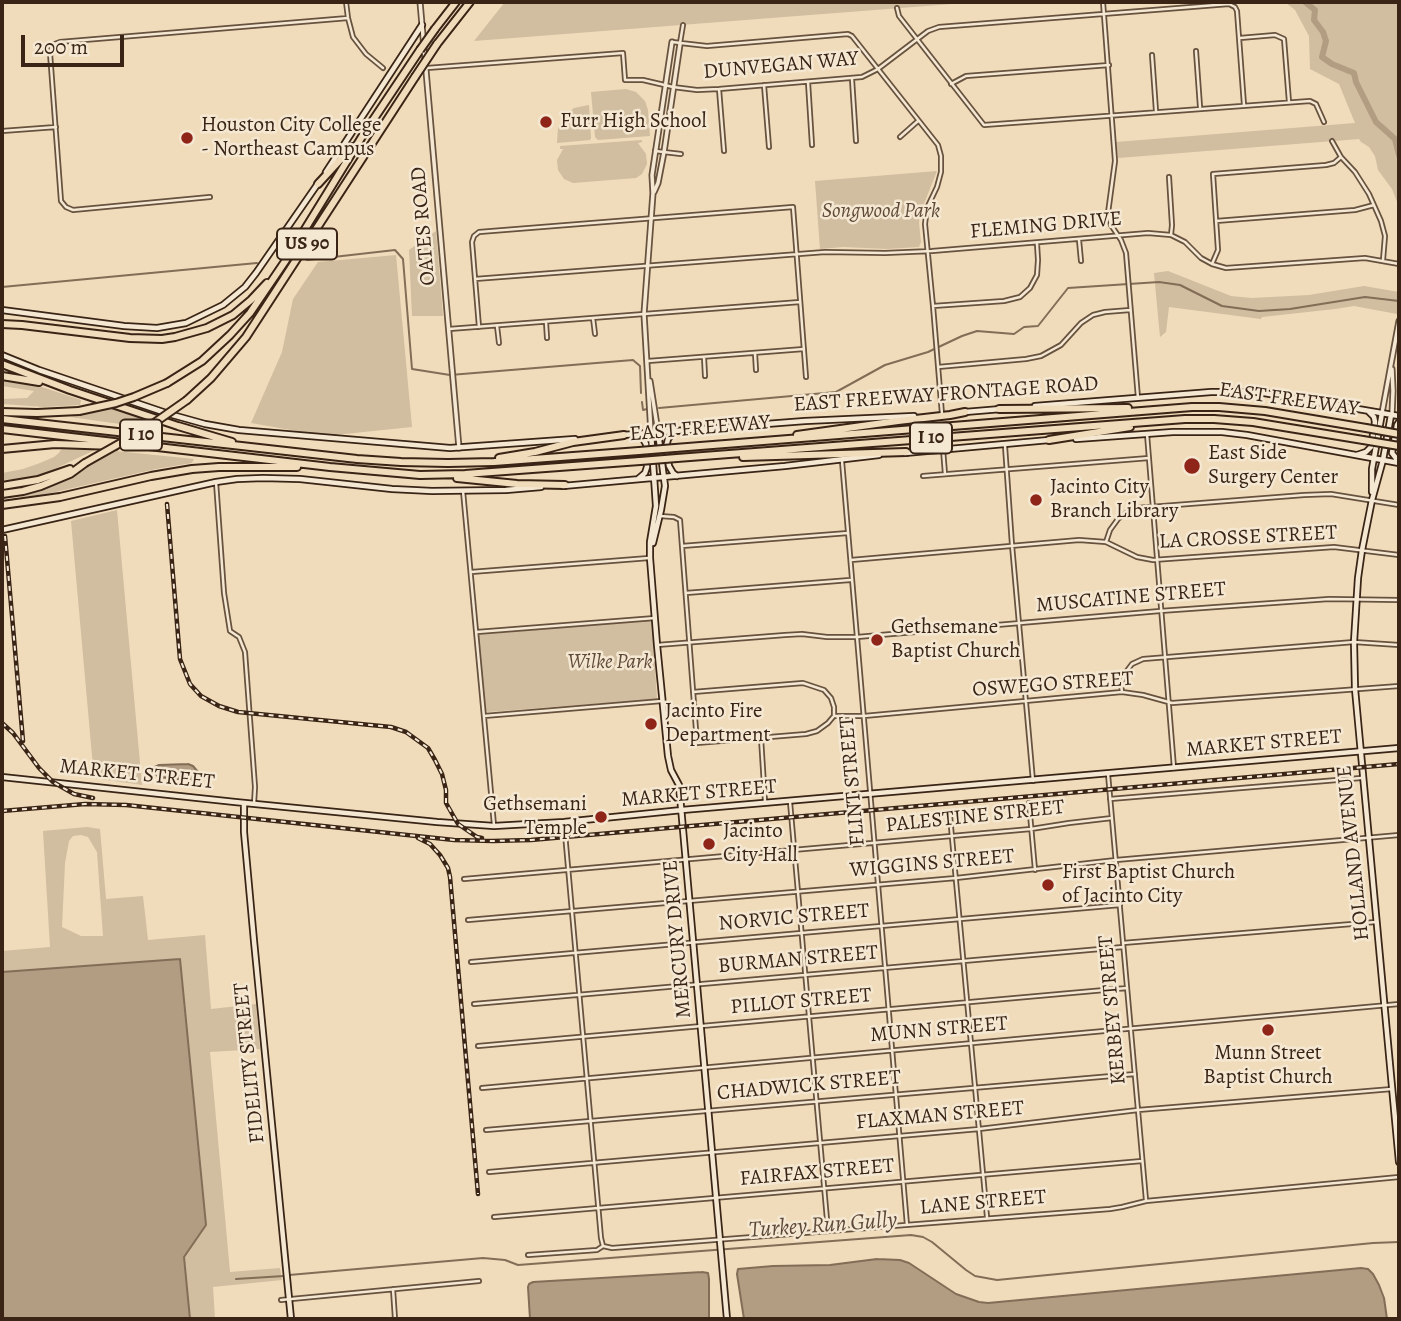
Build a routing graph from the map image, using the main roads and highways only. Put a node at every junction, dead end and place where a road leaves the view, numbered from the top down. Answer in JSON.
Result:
{"nodes":[{"id":1,"x":456,"y":2,"type":"edge"},
{"id":2,"x":470,"y":2,"type":"edge"},
{"id":3,"x":422,"y":25,"type":"road end"},
{"id":4,"x":363,"y":135,"type":"junction"},
{"id":5,"x":318,"y":184,"type":"junction"},
{"id":6,"x":286,"y":260,"type":"junction"},
{"id":7,"x":2,"y":310,"type":"edge"},
{"id":8,"x":2,"y":324,"type":"edge"},
{"id":9,"x":2,"y":355,"type":"edge"},
{"id":10,"x":2,"y":364,"type":"edge"},
{"id":11,"x":2,"y":376,"type":"edge"},
{"id":12,"x":61,"y":387,"type":"junction"},
{"id":13,"x":1172,"y":408,"type":"junction"},
{"id":14,"x":999,"y":409,"type":"junction"},
{"id":15,"x":1367,"y":410,"type":"junction"},
{"id":16,"x":2,"y":412,"type":"edge"},
{"id":17,"x":965,"y":412,"type":"junction"},
{"id":18,"x":1382,"y":413,"type":"junction"},
{"id":19,"x":1391,"y":415,"type":"junction"},
{"id":20,"x":1399,"y":416,"type":"edge"},
{"id":21,"x":2,"y":419,"type":"edge"},
{"id":22,"x":1169,"y":421,"type":"junction"},
{"id":23,"x":1399,"y":422,"type":"edge"},
{"id":24,"x":2,"y":429,"type":"edge"},
{"id":25,"x":675,"y":431,"type":"junction"},
{"id":26,"x":658,"y":432,"type":"junction"},
{"id":27,"x":651,"y":433,"type":"junction"},
{"id":28,"x":635,"y":434,"type":"junction"},
{"id":29,"x":624,"y":435,"type":"junction"},
{"id":30,"x":1399,"y":435,"type":"edge"},
{"id":31,"x":1049,"y":440,"type":"junction"},
{"id":32,"x":733,"y":444,"type":"junction"},
{"id":33,"x":1399,"y":446,"type":"edge"},
{"id":34,"x":153,"y":447,"type":"junction"},
{"id":35,"x":2,"y":449,"type":"edge"},
{"id":36,"x":280,"y":451,"type":"junction"},
{"id":37,"x":906,"y":452,"type":"junction"},
{"id":38,"x":1356,"y":455,"type":"junction"},
{"id":39,"x":692,"y":457,"type":"junction"},
{"id":40,"x":1374,"y":458,"type":"junction"},
{"id":41,"x":1383,"y":460,"type":"junction"},
{"id":42,"x":464,"y":463,"type":"junction"},
{"id":43,"x":1399,"y":463,"type":"edge"},
{"id":44,"x":330,"y":467,"type":"junction"},
{"id":45,"x":70,"y":472,"type":"junction"},
{"id":46,"x":420,"y":475,"type":"junction"},
{"id":47,"x":677,"y":476,"type":"junction"},
{"id":48,"x":664,"y":477,"type":"junction"},
{"id":49,"x":655,"y":478,"type":"junction"},
{"id":50,"x":638,"y":479,"type":"junction"},
{"id":51,"x":565,"y":485,"type":"junction"},
{"id":52,"x":2,"y":486,"type":"edge"},
{"id":53,"x":2,"y":494,"type":"edge"},
{"id":54,"x":1372,"y":500,"type":"junction"},
{"id":55,"x":2,"y":505,"type":"edge"},
{"id":56,"x":2,"y":530,"type":"edge"},
{"id":57,"x":650,"y":558,"type":"junction"},
{"id":58,"x":1399,"y":748,"type":"edge"},
{"id":59,"x":1360,"y":751,"type":"junction"},
{"id":60,"x":2,"y":777,"type":"edge"},
{"id":61,"x":244,"y":803,"type":"junction"},
{"id":62,"x":682,"y":810,"type":"junction"},
{"id":63,"x":1399,"y":1161,"type":"edge"},
{"id":64,"x":291,"y":1319,"type":"edge"},
{"id":65,"x":727,"y":1319,"type":"edge"}],
"edges":[{"from":1,"to":4,"type":"highway","number":"US 90","bridge":true},
{"from":2,"to":45,"type":"highway","number":"US 90","bridge":true},
{"from":3,"to":5,"type":"main road"},
{"from":4,"to":5,"type":"highway"},
{"from":4,"to":6,"type":"highway","number":"US 90"},
{"from":5,"to":7,"type":"main road"},
{"from":6,"to":8,"type":"highway"},
{"from":6,"to":16,"type":"highway","number":"US 90","bridge":true},
{"from":9,"to":29,"type":"main road","name":"EAST FREEWAY FRONTAGE ROAD"},
{"from":10,"to":12,"type":"highway"},
{"from":11,"to":12,"type":"highway"},
{"from":12,"to":36,"type":"highway"},
{"from":13,"to":14,"type":"highway"},
{"from":13,"to":30,"type":"highway","name":"EAST FREEWAY","number":"I 10","bridge":true},
{"from":13,"to":32,"type":"highway","name":"EAST FREEWAY","number":"I 10"},
{"from":14,"to":15,"type":"main road","name":"EAST FREEWAY FRONTAGE ROAD"},
{"from":14,"to":17,"type":"main road","name":"EAST FREEWAY FRONTAGE ROAD"},
{"from":15,"to":18,"type":"main road","name":"EAST FREEWAY FRONTAGE ROAD"},
{"from":15,"to":38,"type":"main road"},
{"from":17,"to":25,"type":"main road","name":"EAST FREEWAY FRONTAGE ROAD"},
{"from":17,"to":32,"type":"highway"},
{"from":18,"to":19,"type":"main road","name":"EAST FREEWAY FRONTAGE ROAD"},
{"from":18,"to":40,"type":"main road","name":"HOLLAND AVENUE"},
{"from":19,"to":20,"type":"main road","name":"EAST FREEWAY FRONTAGE ROAD"},
{"from":19,"to":41,"type":"main road","name":"HOLLAND AVENUE"},
{"from":21,"to":36,"type":"highway","name":"EAST FREEWAY","number":"I 10"},
{"from":22,"to":31,"type":"highway"},
{"from":22,"to":33,"type":"highway","name":"EAST FREEWAY","number":"I 10","bridge":true},
{"from":22,"to":39,"type":"highway","name":"EAST FREEWAY","number":"I 10"},
{"from":23,"to":43,"type":"main road"},
{"from":24,"to":34,"type":"highway","name":"EAST FREEWAY","number":"I 10"},
{"from":25,"to":26,"type":"main road","name":"EAST FREEWAY FRONTAGE ROAD"},
{"from":25,"to":47,"type":"main road"},
{"from":26,"to":27,"type":"main road","name":"EAST FREEWAY FRONTAGE ROAD"},
{"from":26,"to":48,"type":"main road","name":"MERCURY DRIVE"},
{"from":27,"to":28,"type":"main road","name":"EAST FREEWAY FRONTAGE ROAD"},
{"from":27,"to":49,"type":"main road","name":"MERCURY DRIVE"},
{"from":28,"to":29,"type":"main road","name":"EAST FREEWAY FRONTAGE ROAD"},
{"from":28,"to":50,"type":"main road"},
{"from":29,"to":42,"type":"highway"},
{"from":31,"to":37,"type":"main road"},
{"from":31,"to":38,"type":"main road"},
{"from":32,"to":42,"type":"highway","name":"EAST FREEWAY","number":"I 10","bridge":true},
{"from":34,"to":35,"type":"highway"},
{"from":34,"to":44,"type":"highway","name":"EAST FREEWAY","number":"I 10"},
{"from":36,"to":42,"type":"highway","name":"EAST FREEWAY","number":"I 10"},
{"from":37,"to":39,"type":"highway"},
{"from":37,"to":47,"type":"main road"},
{"from":38,"to":40,"type":"main road"},
{"from":39,"to":46,"type":"highway","name":"EAST FREEWAY","number":"I 10","bridge":true},
{"from":40,"to":41,"type":"main road"},
{"from":40,"to":54,"type":"main road","name":"HOLLAND AVENUE"},
{"from":41,"to":43,"type":"main road"},
{"from":41,"to":54,"type":"main road","name":"HOLLAND AVENUE"},
{"from":44,"to":46,"type":"highway","name":"EAST FREEWAY","number":"I 10"},
{"from":44,"to":55,"type":"highway"},
{"from":45,"to":52,"type":"highway","number":"US 90"},
{"from":45,"to":53,"type":"highway"},
{"from":46,"to":51,"type":"highway"},
{"from":47,"to":48,"type":"main road"},
{"from":48,"to":49,"type":"main road"},
{"from":48,"to":57,"type":"main road","name":"MERCURY DRIVE"},
{"from":49,"to":50,"type":"main road"},
{"from":49,"to":57,"type":"main road","name":"MERCURY DRIVE"},
{"from":50,"to":51,"type":"main road"},
{"from":51,"to":56,"type":"main road"},
{"from":54,"to":59,"type":"main road","name":"HOLLAND AVENUE"},
{"from":57,"to":62,"type":"main road","name":"MERCURY DRIVE"},
{"from":58,"to":59,"type":"main road","name":"MARKET STREET"},
{"from":59,"to":62,"type":"main road","name":"MARKET STREET"},
{"from":59,"to":63,"type":"main road","name":"HOLLAND AVENUE"},
{"from":60,"to":61,"type":"main road","name":"MARKET STREET"},
{"from":61,"to":62,"type":"main road","name":"MARKET STREET"},
{"from":61,"to":64,"type":"main road","name":"FIDELITY STREET"},
{"from":62,"to":65,"type":"main road","name":"MERCURY DRIVE"}]}
